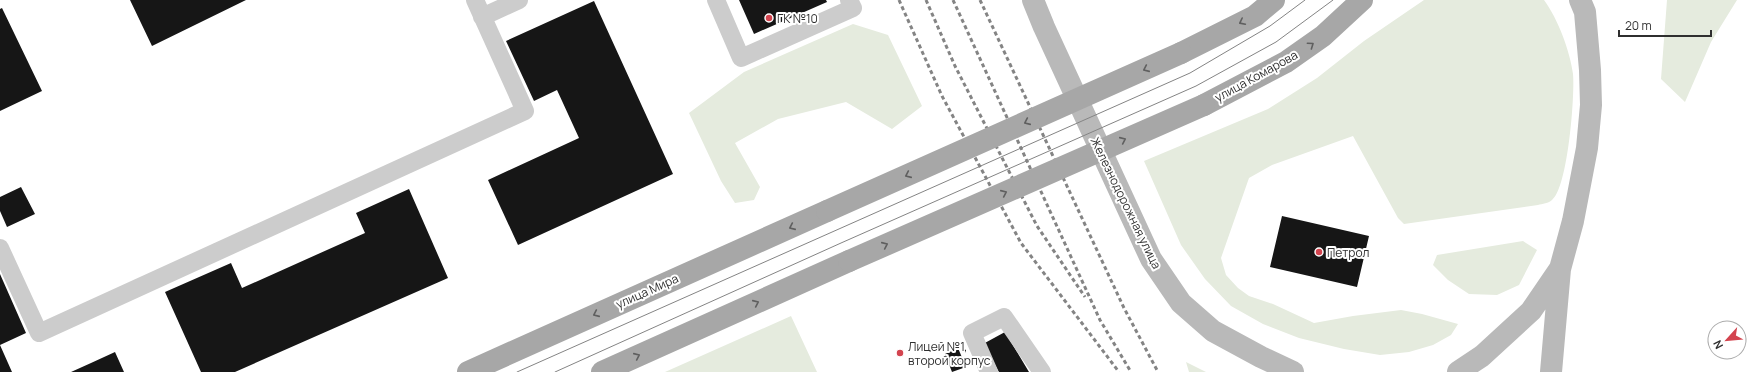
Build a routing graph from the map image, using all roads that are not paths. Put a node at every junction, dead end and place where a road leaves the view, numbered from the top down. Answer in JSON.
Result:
{"nodes":[{"id":1,"x":474,"y":0,"type":"edge"},
{"id":2,"x":519,"y":0,"type":"edge"},
{"id":3,"x":716,"y":0,"type":"edge"},
{"id":4,"x":849,"y":0,"type":"edge"},
{"id":5,"x":1034,"y":0,"type":"edge"},
{"id":6,"x":1274,"y":0,"type":"edge"},
{"id":7,"x":1362,"y":0,"type":"edge"},
{"id":8,"x":1580,"y":4,"type":"edge"},
{"id":9,"x":482,"y":17,"type":"junction"},
{"id":10,"x":0,"y":248,"type":"edge"},
{"id":11,"x":1560,"y":269,"type":"junction"},
{"id":12,"x":468,"y":372,"type":"edge"},
{"id":13,"x":602,"y":372,"type":"edge"},
{"id":14,"x":989,"y":372,"type":"edge"},
{"id":15,"x":1042,"y":372,"type":"edge"},
{"id":16,"x":1293,"y":372,"type":"edge"},
{"id":17,"x":1458,"y":372,"type":"edge"},
{"id":18,"x":1551,"y":372,"type":"edge"}],
"edges":[{"from":1,"to":9,"type":"lane"},
{"from":2,"to":9,"type":"lane"},
{"from":3,"to":4,"type":"lane"},
{"from":5,"to":16,"type":"main road","name":"Железнодорожная улица"},
{"from":6,"to":12,"type":"main road","name":"улица Мира","one_way":true,"bridge":true},
{"from":13,"to":7,"type":"main road","name":"улица Комарова","one_way":true,"bridge":true},
{"from":8,"to":11,"type":"main road"},
{"from":9,"to":10,"type":"lane"},
{"from":11,"to":17,"type":"main road"},
{"from":11,"to":18,"type":"main road"},
{"from":14,"to":15,"type":"lane"}]}
